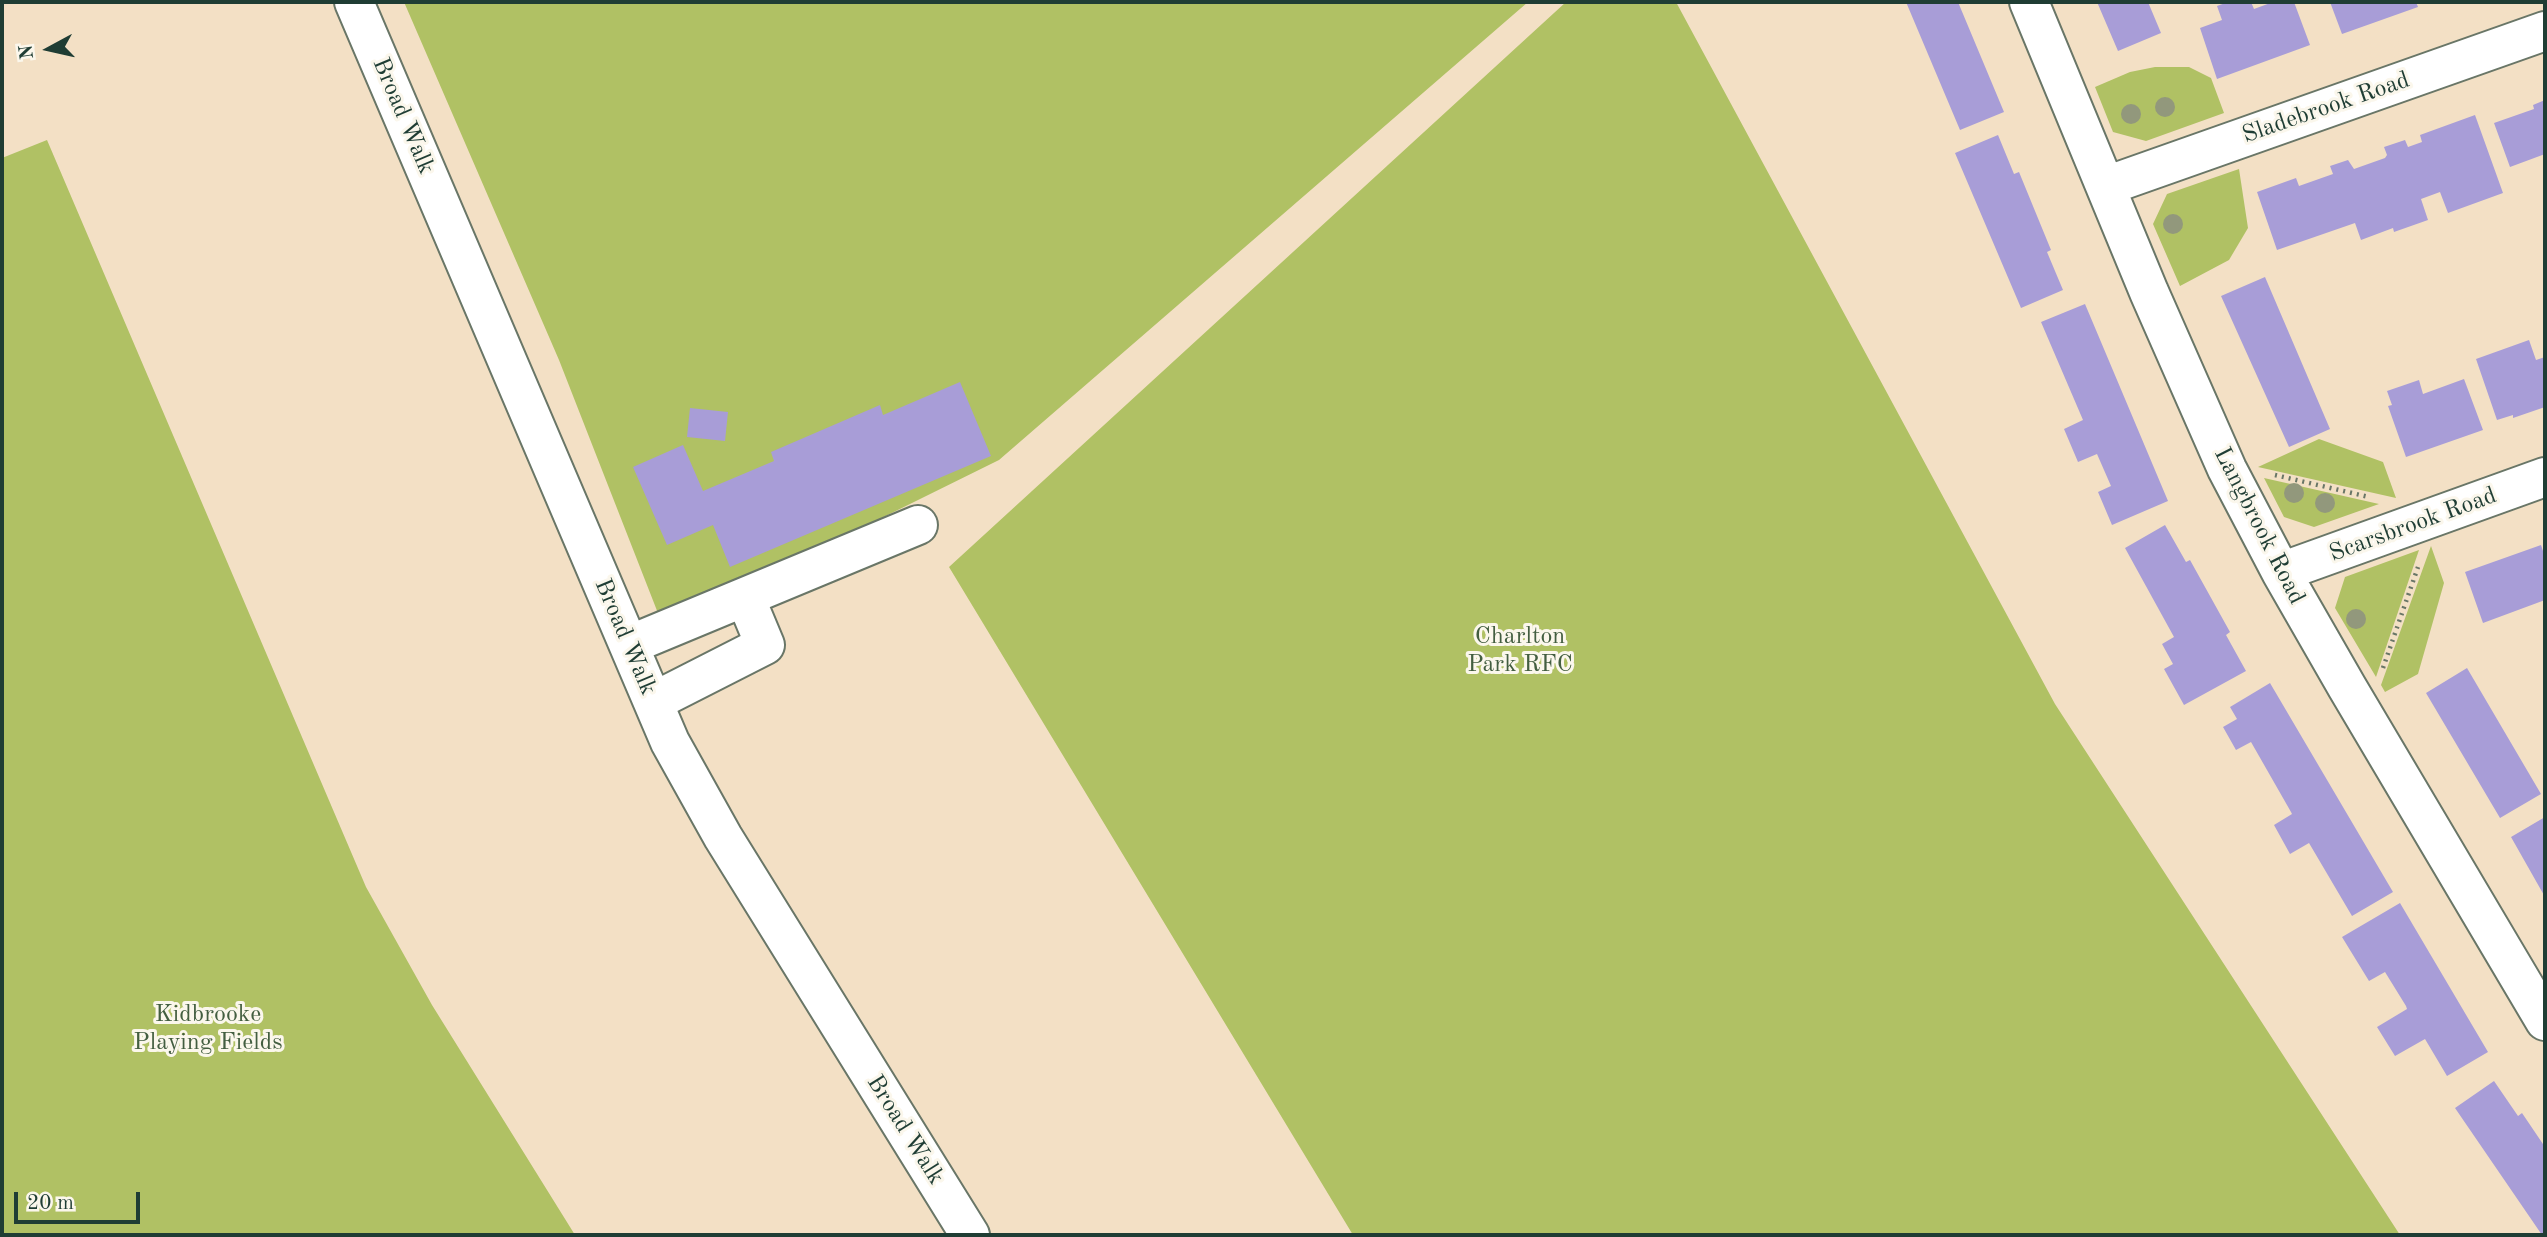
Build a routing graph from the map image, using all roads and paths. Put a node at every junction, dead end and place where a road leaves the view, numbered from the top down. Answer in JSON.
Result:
{"nodes":[{"id":1,"x":354,"y":2,"type":"edge"},
{"id":2,"x":2029,"y":2,"type":"edge"},
{"id":3,"x":2545,"y":31,"type":"edge"},
{"id":4,"x":2106,"y":186,"type":"junction"},
{"id":5,"x":2545,"y":477,"type":"edge"},
{"id":6,"x":2236,"y":485,"type":"junction"},
{"id":7,"x":918,"y":525,"type":"dead end"},
{"id":8,"x":2407,"y":527,"type":"junction"},
{"id":9,"x":2281,"y":572,"type":"junction"},
{"id":10,"x":745,"y":597,"type":"junction"},
{"id":11,"x":629,"y":645,"type":"junction"},
{"id":12,"x":2353,"y":697,"type":"junction"},
{"id":13,"x":653,"y":702,"type":"junction"},
{"id":14,"x":2545,"y":1021,"type":"edge"},
{"id":15,"x":970,"y":1235,"type":"edge"}],
"edges":[{"from":1,"to":11,"type":"street","name":"Broad Walk"},
{"from":2,"to":4,"type":"street","name":"Langbrook Road"},
{"from":3,"to":4,"type":"street","name":"Sladebrook Road"},
{"from":4,"to":6,"type":"street","name":"Langbrook Road"},
{"from":5,"to":8,"type":"street","name":"Scarsbrook Road"},
{"from":6,"to":8,"type":"path"},
{"from":6,"to":9,"type":"street","name":"Langbrook Road"},
{"from":7,"to":10,"type":"street"},
{"from":8,"to":9,"type":"street","name":"Scarsbrook Road"},
{"from":8,"to":12,"type":"path"},
{"from":9,"to":12,"type":"street","name":"Langbrook Road"},
{"from":10,"to":11,"type":"street"},
{"from":10,"to":13,"type":"street"},
{"from":11,"to":13,"type":"street","name":"Broad Walk"},
{"from":12,"to":14,"type":"street","name":"Langbrook Road"},
{"from":13,"to":15,"type":"street","name":"Broad Walk"}]}
